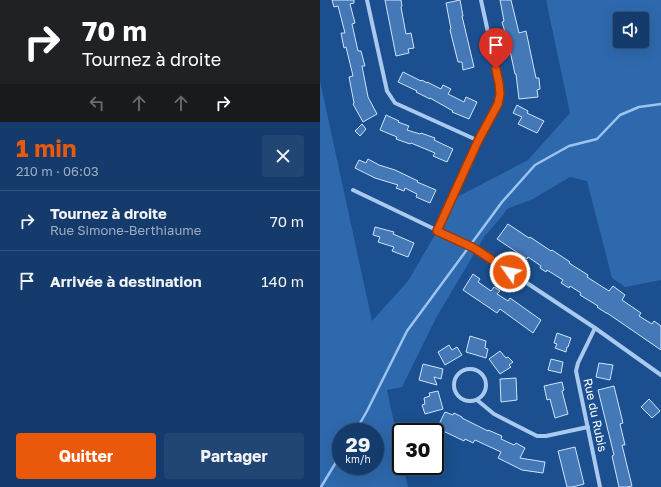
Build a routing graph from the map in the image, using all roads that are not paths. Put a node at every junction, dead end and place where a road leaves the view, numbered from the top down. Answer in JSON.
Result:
{"nodes":[{"id":1,"x":367,"y":0,"type":"edge"},
{"id":2,"x":481,"y":0,"type":"edge"},
{"id":3,"x":478,"y":141,"type":"junction"},
{"id":4,"x":353,"y":190,"type":"dead end"},
{"id":5,"x":437,"y":231,"type":"junction"},
{"id":6,"x":595,"y":328,"type":"junction"},
{"id":7,"x":661,"y":375,"type":"edge"},
{"id":8,"x":477,"y":400,"type":"junction"},
{"id":9,"x":588,"y":428,"type":"junction"},
{"id":10,"x":600,"y":487,"type":"edge"}],
"edges":[{"from":1,"to":3,"type":"street"},
{"from":2,"to":3,"type":"street"},
{"from":3,"to":5,"type":"street"},
{"from":4,"to":5,"type":"street"},
{"from":5,"to":6,"type":"street"},
{"from":6,"to":7,"type":"street"},
{"from":6,"to":9,"type":"street","name":"Rue du Rubis"},
{"from":8,"to":8,"type":"street"},
{"from":8,"to":9,"type":"street"},
{"from":9,"to":10,"type":"street","name":"Rue du Rubis"}]}
